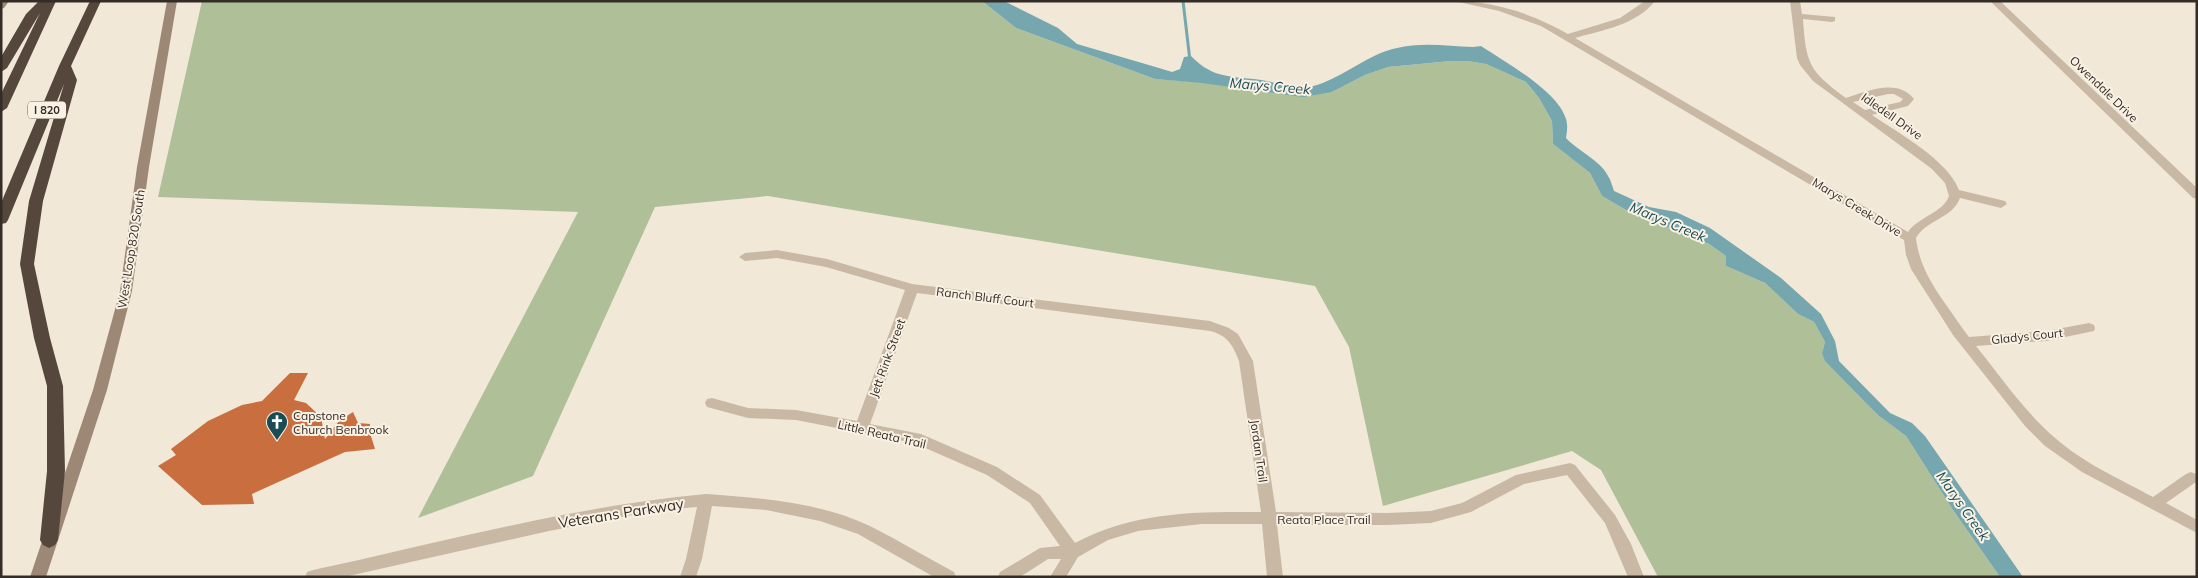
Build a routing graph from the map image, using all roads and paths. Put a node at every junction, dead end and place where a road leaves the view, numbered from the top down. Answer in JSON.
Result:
{"nodes":[{"id":1,"x":4,"y":1,"type":"edge"},
{"id":2,"x":46,"y":1,"type":"edge"},
{"id":3,"x":51,"y":1,"type":"edge"},
{"id":4,"x":96,"y":1,"type":"edge"},
{"id":5,"x":172,"y":1,"type":"edge"},
{"id":6,"x":1458,"y":1,"type":"edge"},
{"id":7,"x":1651,"y":1,"type":"edge"},
{"id":8,"x":1795,"y":1,"type":"edge"},
{"id":9,"x":1994,"y":1,"type":"edge"},
{"id":10,"x":1,"y":6,"type":"edge"},
{"id":11,"x":1798,"y":16,"type":"junction"},
{"id":12,"x":1832,"y":18,"type":"dead end"},
{"id":13,"x":1568,"y":37,"type":"junction"},
{"id":14,"x":65,"y":66,"type":"junction"},
{"id":15,"x":1,"y":68,"type":"edge"},
{"id":16,"x":1846,"y":101,"type":"junction"},
{"id":17,"x":1,"y":108,"type":"edge"},
{"id":18,"x":1863,"y":114,"type":"junction"},
{"id":19,"x":1954,"y":193,"type":"junction"},
{"id":20,"x":2197,"y":195,"type":"edge"},
{"id":21,"x":2001,"y":204,"type":"dead end"},
{"id":22,"x":1,"y":220,"type":"edge"},
{"id":23,"x":1910,"y":238,"type":"junction"},
{"id":24,"x":745,"y":256,"type":"dead end"},
{"id":25,"x":912,"y":288,"type":"junction"},
{"id":26,"x":2089,"y":328,"type":"dead end"},
{"id":27,"x":1228,"y":330,"type":"joint"},
{"id":28,"x":1966,"y":342,"type":"junction"},
{"id":29,"x":712,"y":403,"type":"dead end"},
{"id":30,"x":862,"y":428,"type":"junction"},
{"id":31,"x":2191,"y":478,"type":"dead end"},
{"id":32,"x":706,"y":500,"type":"junction"},
{"id":33,"x":2154,"y":504,"type":"junction"},
{"id":34,"x":1269,"y":518,"type":"junction"},
{"id":35,"x":2197,"y":527,"type":"edge"},
{"id":36,"x":49,"y":540,"type":"junction"},
{"id":37,"x":1073,"y":552,"type":"junction"},
{"id":38,"x":38,"y":577,"type":"edge"},
{"id":39,"x":313,"y":577,"type":"edge"},
{"id":40,"x":688,"y":577,"type":"edge"},
{"id":41,"x":948,"y":577,"type":"edge"},
{"id":42,"x":1006,"y":577,"type":"edge"},
{"id":43,"x":1058,"y":577,"type":"edge"},
{"id":44,"x":1276,"y":577,"type":"edge"},
{"id":45,"x":1636,"y":577,"type":"edge"}],
"edges":[{"from":1,"to":10,"type":"main road"},
{"from":2,"to":15,"type":"highway"},
{"from":3,"to":17,"type":"highway"},
{"from":4,"to":14,"type":"highway","number":"I 820"},
{"from":5,"to":36,"type":"main road","name":"West Loop 820 South"},
{"from":6,"to":13,"type":"street","name":"Marys Creek Drive"},
{"from":7,"to":13,"type":"street"},
{"from":8,"to":11,"type":"street","name":"Idledell Drive"},
{"from":9,"to":20,"type":"street","name":"Owendale Drive"},
{"from":11,"to":12,"type":"street"},
{"from":11,"to":16,"type":"street","name":"Idledell Drive"},
{"from":13,"to":23,"type":"street","name":"Marys Creek Drive"},
{"from":14,"to":22,"type":"highway","number":"I 820"},
{"from":14,"to":36,"type":"highway"},
{"from":16,"to":18,"type":"street","name":"Idledell Drive"},
{"from":16,"to":18,"type":"street"},
{"from":18,"to":19,"type":"street","name":"Idledell Drive"},
{"from":19,"to":21,"type":"street"},
{"from":19,"to":23,"type":"street"},
{"from":23,"to":28,"type":"street","name":"Marys Creek Drive"},
{"from":24,"to":25,"type":"street","name":"Ranch Bluff Court"},
{"from":25,"to":27,"type":"street","name":"Ranch Bluff Court"},
{"from":25,"to":30,"type":"street","name":"Jett Rink Street"},
{"from":26,"to":28,"type":"street","name":"Gladys Court"},
{"from":27,"to":34,"type":"street","name":"Jordan Trail"},
{"from":28,"to":33,"type":"street","name":"Marys Creek Drive"},
{"from":29,"to":30,"type":"street","name":"Little Reata Trail"},
{"from":30,"to":37,"type":"street","name":"Little Reata Trail"},
{"from":31,"to":33,"type":"street"},
{"from":32,"to":39,"type":"street","name":"Veterans Parkway"},
{"from":32,"to":40,"type":"street"},
{"from":32,"to":41,"type":"street","name":"Veterans Parkway"},
{"from":33,"to":35,"type":"street","name":"Marys Creek Drive"},
{"from":34,"to":37,"type":"street","name":"Reata Place Trail"},
{"from":34,"to":44,"type":"street","name":"Jordan Trail"},
{"from":34,"to":45,"type":"street","name":"Reata Place Trail"},
{"from":36,"to":38,"type":"main road","name":"West Loop 820 South"},
{"from":37,"to":42,"type":"street","name":"Reata Place Trail"},
{"from":37,"to":43,"type":"street"}]}
